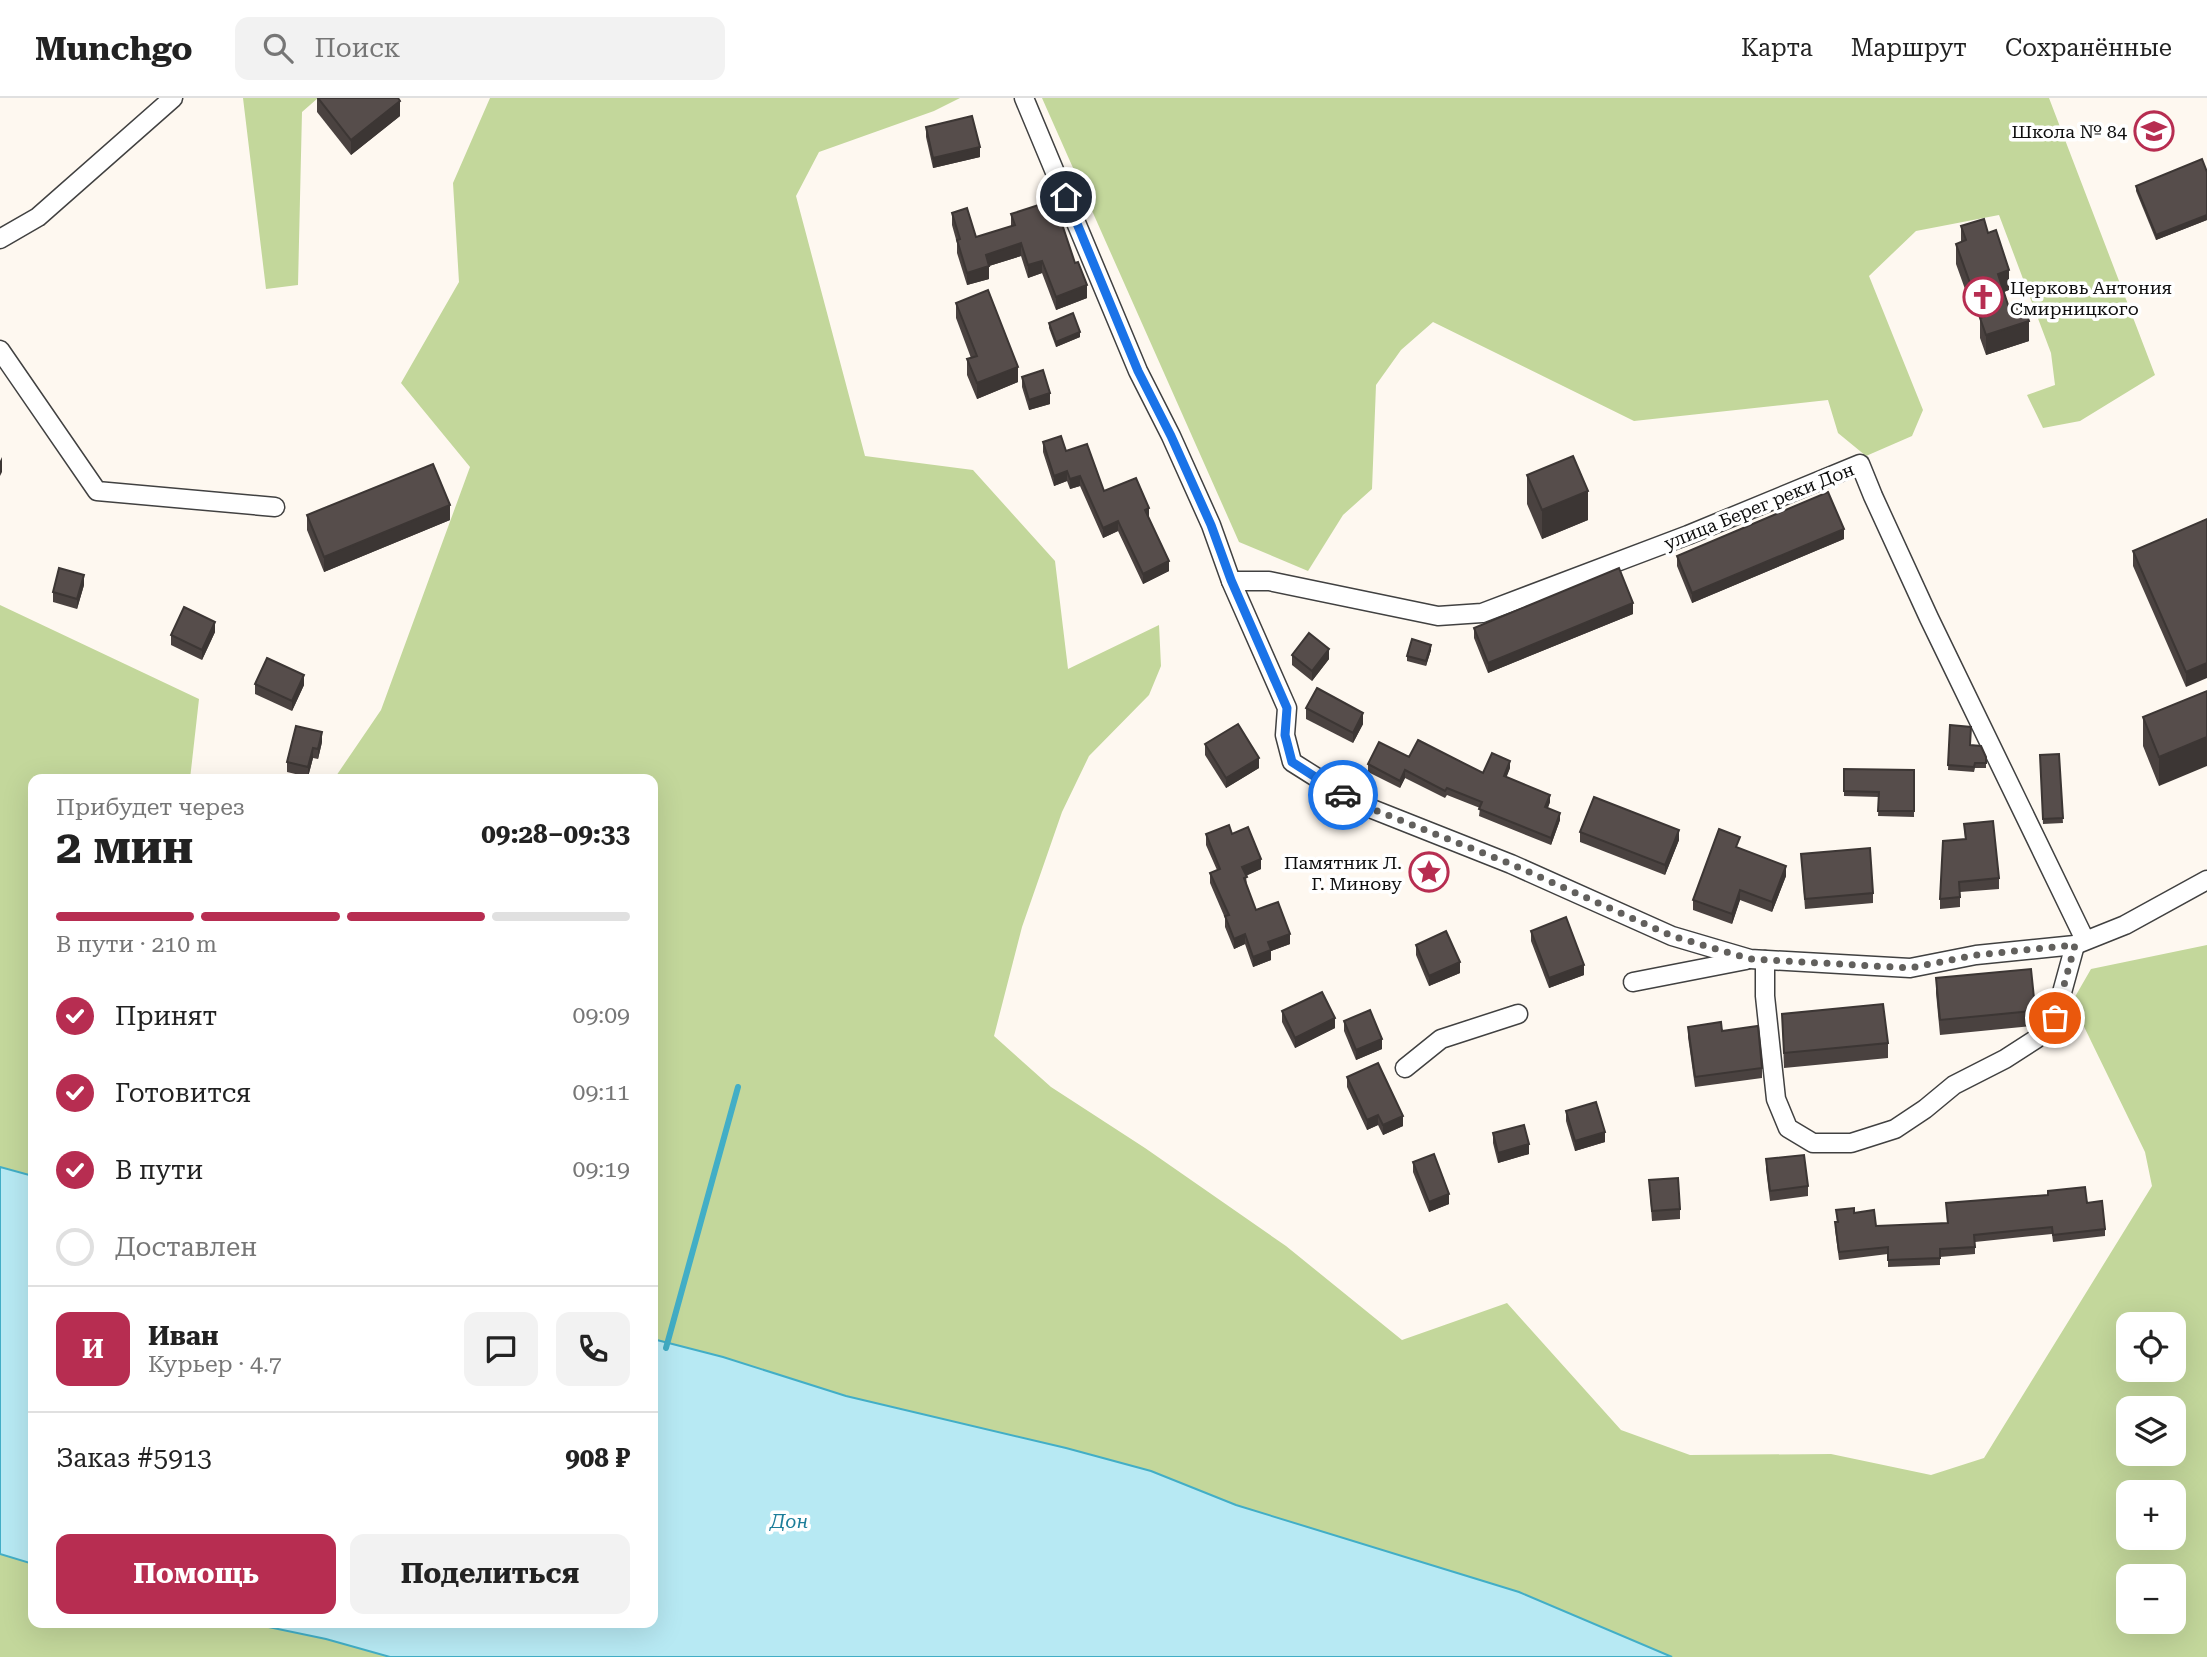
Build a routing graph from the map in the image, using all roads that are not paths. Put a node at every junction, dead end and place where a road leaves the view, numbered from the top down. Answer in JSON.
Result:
{"nodes":[{"id":1,"x":173,"y":98,"type":"edge"},
{"id":2,"x":1024,"y":98,"type":"edge"},
{"id":3,"x":0,"y":239,"type":"edge"},
{"id":4,"x":0,"y":350,"type":"edge"},
{"id":5,"x":275,"y":507,"type":"dead end"},
{"id":6,"x":1231,"y":580,"type":"junction"},
{"id":7,"x":2207,"y":880,"type":"edge"},
{"id":8,"x":2080,"y":942,"type":"junction"},
{"id":9,"x":1757,"y":960,"type":"junction"},
{"id":10,"x":1633,"y":982,"type":"dead end"},
{"id":11,"x":1518,"y":1014,"type":"dead end"},
{"id":12,"x":1405,"y":1068,"type":"dead end"}],
"edges":[{"from":1,"to":3,"type":"street"},
{"from":2,"to":6,"type":"street"},
{"from":4,"to":5,"type":"street"},
{"from":6,"to":8,"type":"street","name":"улица Берег реки Дон"},
{"from":6,"to":9,"type":"street"},
{"from":7,"to":8,"type":"street"},
{"from":8,"to":9,"type":"street"},
{"from":8,"to":9,"type":"street"},
{"from":9,"to":10,"type":"street"},
{"from":11,"to":12,"type":"street"}]}
